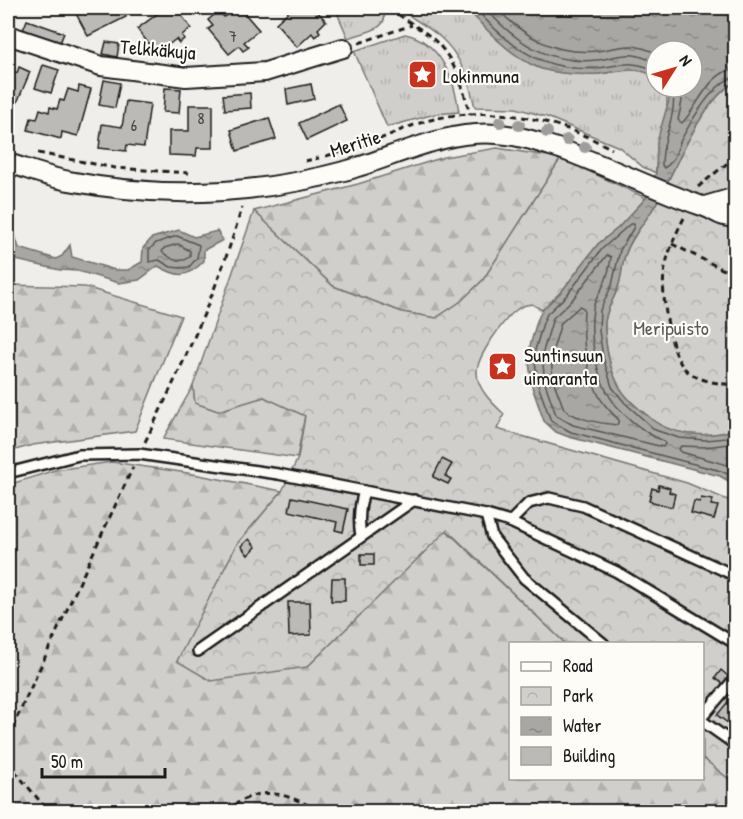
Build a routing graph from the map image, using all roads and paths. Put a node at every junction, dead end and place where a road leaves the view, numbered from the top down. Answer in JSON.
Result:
{"nodes":[{"id":1,"x":390,"y":8,"type":"edge"},
{"id":2,"x":412,"y":25,"type":"junction"},
{"id":3,"x":8,"y":35,"type":"edge"},
{"id":4,"x":343,"y":48,"type":"joint"},
{"id":5,"x":470,"y":114,"type":"junction"},
{"id":6,"x":474,"y":134,"type":"junction"},
{"id":7,"x":618,"y":152,"type":"dead end"},
{"id":8,"x":36,"y":153,"type":"dead end"},
{"id":9,"x":735,"y":156,"type":"edge"},
{"id":10,"x":303,"y":161,"type":"dead end"},
{"id":11,"x":8,"y":163,"type":"edge"},
{"id":12,"x":194,"y":174,"type":"dead end"},
{"id":13,"x":247,"y":189,"type":"junction"},
{"id":14,"x":735,"y":197,"type":"edge"},
{"id":15,"x":697,"y":199,"type":"junction"},
{"id":16,"x":735,"y":218,"type":"edge"},
{"id":17,"x":672,"y":244,"type":"junction"},
{"id":18,"x":735,"y":276,"type":"edge"},
{"id":19,"x":735,"y":384,"type":"edge"},
{"id":20,"x":139,"y":454,"type":"junction"},
{"id":21,"x":8,"y":473,"type":"edge"},
{"id":22,"x":364,"y":490,"type":"junction"},
{"id":23,"x":414,"y":500,"type":"junction"},
{"id":24,"x":486,"y":516,"type":"junction"},
{"id":25,"x":510,"y":522,"type":"junction"},
{"id":26,"x":361,"y":537,"type":"junction"},
{"id":27,"x":735,"y":576,"type":"edge"},
{"id":28,"x":602,"y":642,"type":"edge"},
{"id":29,"x":735,"y":644,"type":"edge"},
{"id":30,"x":198,"y":651,"type":"dead end"},
{"id":31,"x":735,"y":677,"type":"edge"},
{"id":32,"x":704,"y":715,"type":"edge"},
{"id":33,"x":704,"y":722,"type":"edge"},
{"id":34,"x":8,"y":737,"type":"edge"},
{"id":35,"x":735,"y":745,"type":"edge"},
{"id":36,"x":8,"y":763,"type":"edge"},
{"id":37,"x":49,"y":812,"type":"edge"},
{"id":38,"x":226,"y":812,"type":"edge"},
{"id":39,"x":322,"y":812,"type":"edge"}],
"edges":[{"from":1,"to":2,"type":"path"},
{"from":2,"to":4,"type":"path"},
{"from":2,"to":5,"type":"path"},
{"from":3,"to":4,"type":"street","name":"Telkkäkuja"},
{"from":5,"to":6,"type":"path"},
{"from":5,"to":7,"type":"path"},
{"from":5,"to":10,"type":"path"},
{"from":6,"to":13,"type":"street","name":"Meritie"},
{"from":6,"to":15,"type":"street","name":"Meritie"},
{"from":8,"to":12,"type":"path"},
{"from":9,"to":15,"type":"path"},
{"from":11,"to":13,"type":"street","name":"Meritie"},
{"from":13,"to":20,"type":"path"},
{"from":14,"to":15,"type":"street"},
{"from":15,"to":16,"type":"street","name":"Meritie"},
{"from":15,"to":17,"type":"path"},
{"from":17,"to":18,"type":"path"},
{"from":17,"to":19,"type":"path"},
{"from":20,"to":21,"type":"lane"},
{"from":20,"to":22,"type":"lane"},
{"from":20,"to":34,"type":"path"},
{"from":22,"to":23,"type":"lane"},
{"from":22,"to":26,"type":"lane"},
{"from":23,"to":24,"type":"lane"},
{"from":23,"to":26,"type":"lane"},
{"from":24,"to":25,"type":"lane"},
{"from":24,"to":28,"type":"lane"},
{"from":25,"to":27,"type":"lane"},
{"from":25,"to":29,"type":"lane"},
{"from":26,"to":30,"type":"lane"},
{"from":31,"to":32,"type":"lane"},
{"from":33,"to":35,"type":"lane"},
{"from":36,"to":37,"type":"path"},
{"from":38,"to":39,"type":"path"}]}
